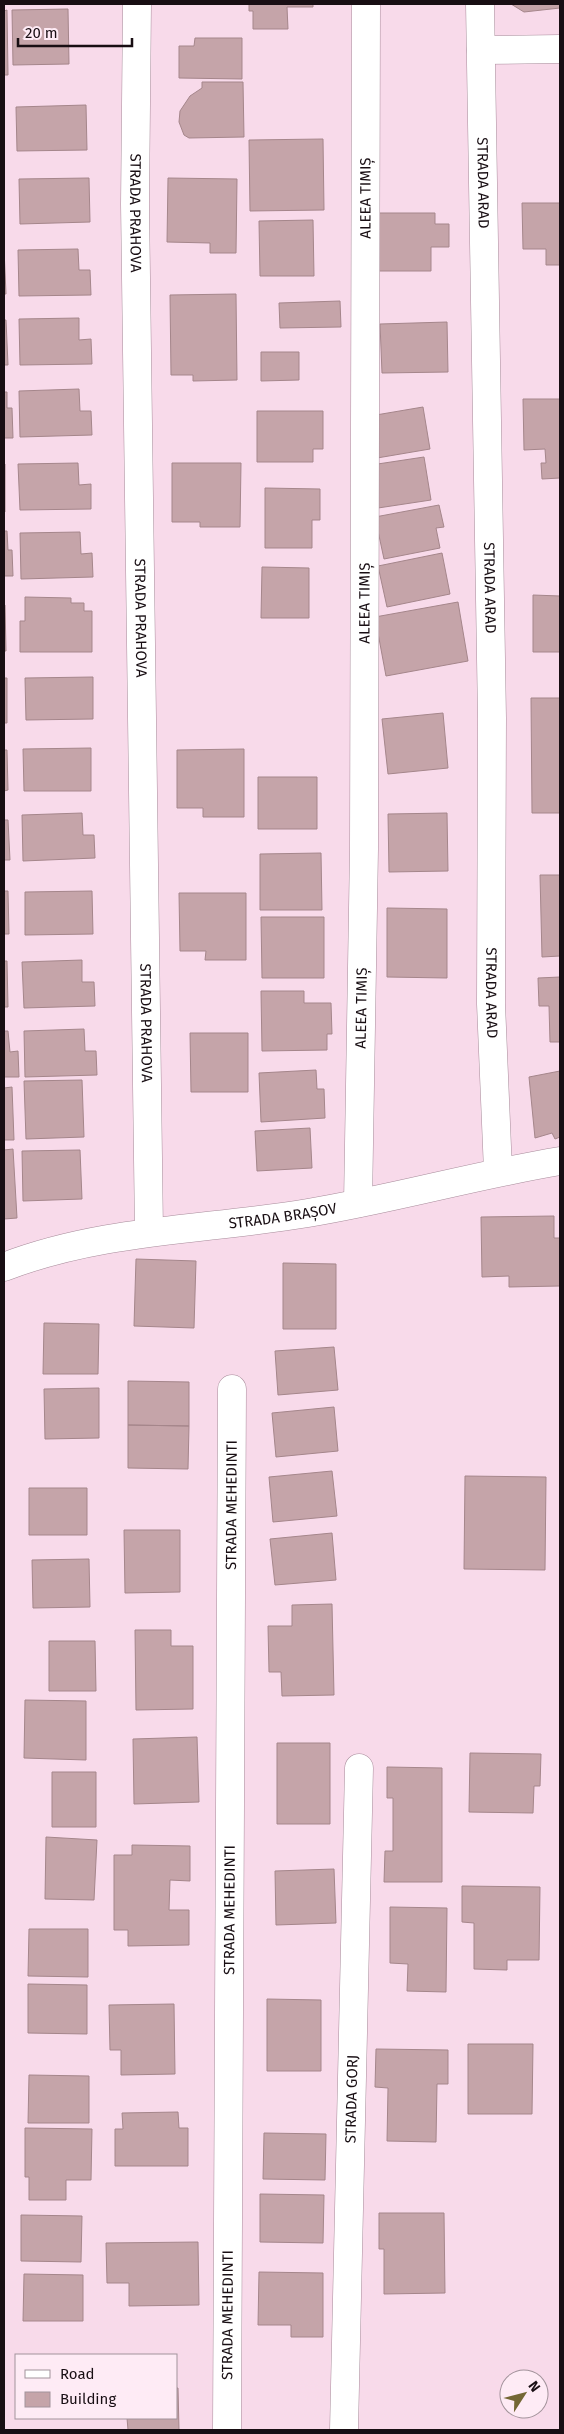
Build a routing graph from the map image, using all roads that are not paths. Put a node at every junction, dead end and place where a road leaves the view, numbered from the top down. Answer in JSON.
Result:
{"nodes":[{"id":1,"x":137,"y":4,"type":"edge"},
{"id":2,"x":366,"y":4,"type":"edge"},
{"id":3,"x":480,"y":4,"type":"edge"},
{"id":4,"x":560,"y":49,"type":"edge"},
{"id":5,"x":481,"y":50,"type":"junction"},
{"id":6,"x":560,"y":1161,"type":"edge"},
{"id":7,"x":498,"y":1171,"type":"junction"},
{"id":8,"x":358,"y":1203,"type":"junction"},
{"id":9,"x":148,"y":1232,"type":"junction"},
{"id":10,"x":4,"y":1267,"type":"edge"},
{"id":11,"x":232,"y":1389,"type":"dead end"},
{"id":12,"x":359,"y":1768,"type":"dead end"},
{"id":13,"x":227,"y":2430,"type":"edge"},
{"id":14,"x":344,"y":2430,"type":"edge"}],
"edges":[{"from":1,"to":9,"type":"street","name":"STRADA PRAHOVA"},
{"from":2,"to":8,"type":"street","name":"ALEEA TIMIȘ"},
{"from":3,"to":5,"type":"street","name":"STRADA ARAD"},
{"from":4,"to":5,"type":"street"},
{"from":5,"to":7,"type":"street","name":"STRADA ARAD"},
{"from":6,"to":7,"type":"street","name":"STRADA BRAȘOV"},
{"from":7,"to":8,"type":"street","name":"STRADA BRAȘOV"},
{"from":8,"to":9,"type":"street","name":"STRADA BRAȘOV"},
{"from":9,"to":10,"type":"street","name":"STRADA BRAȘOV"},
{"from":11,"to":13,"type":"street","name":"STRADA MEHEDINTI"},
{"from":12,"to":14,"type":"street","name":"STRADA GORJ"}]}
